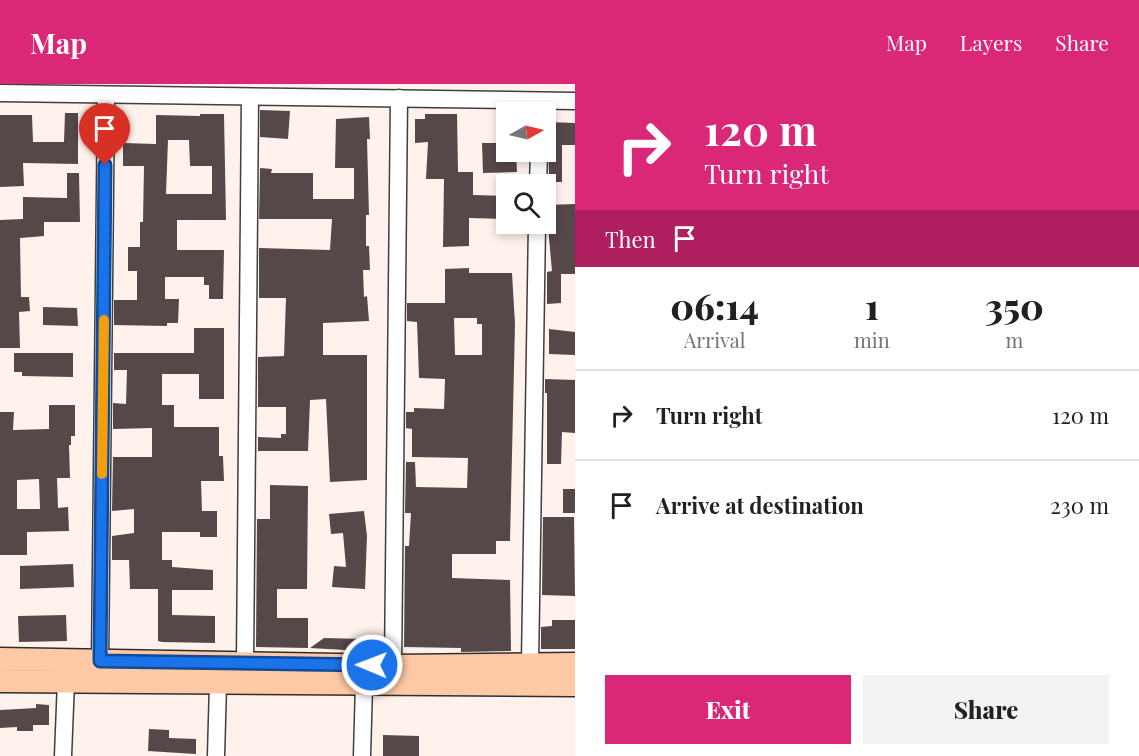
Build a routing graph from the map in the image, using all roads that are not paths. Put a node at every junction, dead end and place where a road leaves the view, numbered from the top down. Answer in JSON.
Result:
{"nodes":[{"id":1,"x":0,"y":93,"type":"edge"},
{"id":2,"x":106,"y":94,"type":"junction"},
{"id":3,"x":250,"y":97,"type":"junction"},
{"id":4,"x":399,"y":98,"type":"junction"},
{"id":5,"x":575,"y":101,"type":"edge"},
{"id":6,"x":496,"y":104,"type":"edge"},
{"id":7,"x":556,"y":104,"type":"edge"},
{"id":8,"x":537,"y":234,"type":"edge"},
{"id":9,"x":0,"y":659,"type":"edge"},
{"id":10,"x":100,"y":661,"type":"junction"},
{"id":11,"x":245,"y":663,"type":"junction"},
{"id":12,"x":530,"y":664,"type":"junction"},
{"id":13,"x":575,"y":664,"type":"edge"},
{"id":14,"x":393,"y":666,"type":"junction"},
{"id":15,"x":0,"y":681,"type":"edge"},
{"id":16,"x":66,"y":681,"type":"junction"},
{"id":17,"x":218,"y":684,"type":"junction"},
{"id":18,"x":364,"y":685,"type":"junction"},
{"id":19,"x":575,"y":685,"type":"edge"},
{"id":20,"x":63,"y":756,"type":"edge"},
{"id":21,"x":216,"y":756,"type":"edge"},
{"id":22,"x":362,"y":756,"type":"edge"}],
"edges":[{"from":1,"to":2,"type":"street"},
{"from":2,"to":3,"type":"street"},
{"from":2,"to":10,"type":"street"},
{"from":3,"to":4,"type":"street"},
{"from":3,"to":11,"type":"street"},
{"from":4,"to":6,"type":"street"},
{"from":4,"to":14,"type":"street"},
{"from":5,"to":7,"type":"street"},
{"from":8,"to":12,"type":"street"},
{"from":9,"to":10,"type":"street"},
{"from":10,"to":11,"type":"street"},
{"from":11,"to":14,"type":"street"},
{"from":12,"to":13,"type":"street"},
{"from":12,"to":14,"type":"street"},
{"from":15,"to":16,"type":"street"},
{"from":16,"to":17,"type":"street"},
{"from":16,"to":20,"type":"street"},
{"from":17,"to":18,"type":"street"},
{"from":17,"to":21,"type":"street"},
{"from":18,"to":19,"type":"street"},
{"from":18,"to":22,"type":"street"}]}
